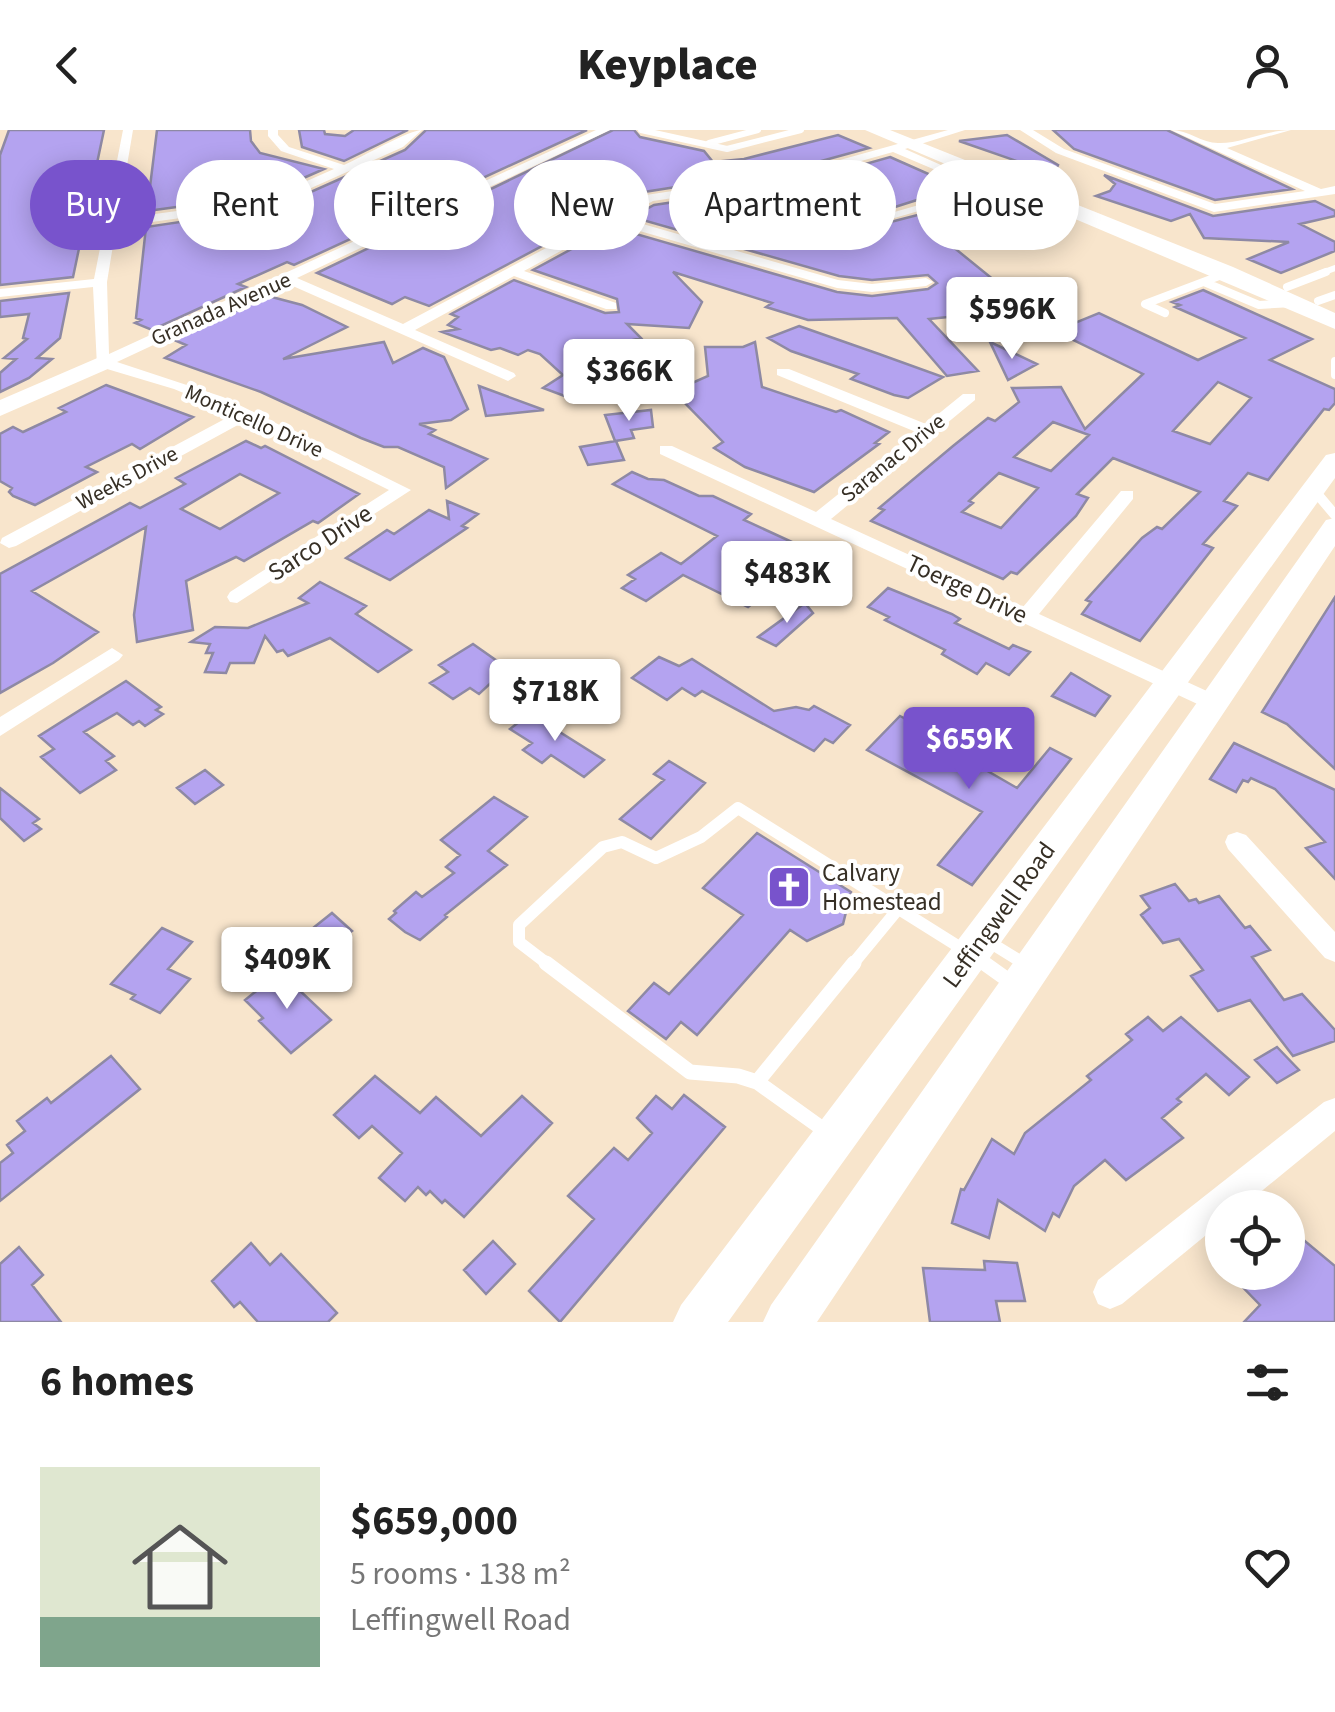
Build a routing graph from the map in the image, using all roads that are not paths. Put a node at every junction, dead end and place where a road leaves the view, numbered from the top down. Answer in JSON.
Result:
{"nodes":[{"id":1,"x":128,"y":130,"type":"edge"},
{"id":2,"x":273,"y":130,"type":"edge"},
{"id":3,"x":417,"y":130,"type":"edge"},
{"id":4,"x":570,"y":130,"type":"edge"},
{"id":5,"x":641,"y":130,"type":"edge"},
{"id":6,"x":758,"y":130,"type":"edge"},
{"id":7,"x":801,"y":130,"type":"edge"},
{"id":8,"x":874,"y":130,"type":"edge"},
{"id":9,"x":960,"y":130,"type":"edge"},
{"id":10,"x":1026,"y":130,"type":"edge"},
{"id":11,"x":1176,"y":130,"type":"edge"},
{"id":12,"x":1286,"y":130,"type":"edge"},
{"id":13,"x":598,"y":133,"type":"edge"},
{"id":14,"x":907,"y":141,"type":"edge"},
{"id":15,"x":705,"y":144,"type":"junction"},
{"id":16,"x":1217,"y":147,"type":"junction"},
{"id":17,"x":123,"y":160,"type":"edge"},
{"id":18,"x":367,"y":160,"type":"edge"},
{"id":19,"x":952,"y":160,"type":"edge"},
{"id":20,"x":334,"y":166,"type":"edge"},
{"id":21,"x":334,"y":175,"type":"edge"},
{"id":22,"x":1335,"y":190,"type":"edge"},
{"id":23,"x":1320,"y":192,"type":"junction"},
{"id":24,"x":649,"y":198,"type":"edge"},
{"id":25,"x":1335,"y":199,"type":"edge"},
{"id":26,"x":1079,"y":213,"type":"edge"},
{"id":27,"x":896,"y":216,"type":"edge"},
{"id":28,"x":156,"y":218,"type":"edge"},
{"id":29,"x":649,"y":230,"type":"edge"},
{"id":30,"x":107,"y":250,"type":"edge"},
{"id":31,"x":550,"y":250,"type":"edge"},
{"id":32,"x":1335,"y":268,"type":"edge"},
{"id":33,"x":512,"y":271,"type":"junction"},
{"id":34,"x":1228,"y":273,"type":"junction"},
{"id":35,"x":288,"y":279,"type":"junction"},
{"id":36,"x":100,"y":282,"type":"junction"},
{"id":37,"x":926,"y":282,"type":"dead end"},
{"id":38,"x":1204,"y":282,"type":"junction"},
{"id":39,"x":0,"y":293,"type":"edge"},
{"id":40,"x":1314,"y":299,"type":"edge"},
{"id":41,"x":611,"y":306,"type":"dead end"},
{"id":42,"x":1165,"y":313,"type":"dead end"},
{"id":43,"x":1335,"y":322,"type":"edge"},
{"id":44,"x":405,"y":329,"type":"junction"},
{"id":45,"x":1335,"y":361,"type":"edge"},
{"id":46,"x":102,"y":363,"type":"junction"},
{"id":47,"x":783,"y":372,"type":"dead end"},
{"id":48,"x":1335,"y":375,"type":"edge"},
{"id":49,"x":508,"y":376,"type":"dead end"},
{"id":50,"x":970,"y":397,"type":"dead end"},
{"id":51,"x":0,"y":409,"type":"edge"},
{"id":52,"x":246,"y":414,"type":"junction"},
{"id":53,"x":927,"y":430,"type":"junction"},
{"id":54,"x":666,"y":450,"type":"dead end"},
{"id":55,"x":1335,"y":460,"type":"edge"},
{"id":56,"x":402,"y":490,"type":"joint"},
{"id":57,"x":1314,"y":490,"type":"junction"},
{"id":58,"x":1126,"y":494,"type":"dead end"},
{"id":59,"x":1335,"y":515,"type":"edge"},
{"id":60,"x":818,"y":520,"type":"junction"},
{"id":61,"x":1335,"y":526,"type":"edge"},
{"id":62,"x":9,"y":542,"type":"dead end"},
{"id":63,"x":237,"y":597,"type":"dead end"},
{"id":64,"x":1026,"y":616,"type":"junction"},
{"id":65,"x":112,"y":654,"type":"dead end"},
{"id":66,"x":1170,"y":683,"type":"junction"},
{"id":67,"x":1214,"y":703,"type":"junction"},
{"id":68,"x":0,"y":728,"type":"edge"},
{"id":69,"x":1236,"y":842,"type":"dead end"},
{"id":70,"x":899,"y":908,"type":"junction"},
{"id":71,"x":976,"y":945,"type":"junction"},
{"id":72,"x":1335,"y":950,"type":"edge"},
{"id":73,"x":1024,"y":978,"type":"junction"},
{"id":74,"x":757,"y":1082,"type":"junction"},
{"id":75,"x":1335,"y":1112,"type":"edge"},
{"id":76,"x":834,"y":1137,"type":"junction"},
{"id":77,"x":1110,"y":1292,"type":"dead end"},
{"id":78,"x":698,"y":1322,"type":"edge"},
{"id":79,"x":788,"y":1322,"type":"edge"}],
"edges":[{"from":1,"to":17,"type":"street"},
{"from":2,"to":20,"type":"street"},
{"from":3,"to":18,"type":"street"},
{"from":4,"to":13,"type":"street"},
{"from":5,"to":15,"type":"lane"},
{"from":6,"to":15,"type":"lane"},
{"from":7,"to":15,"type":"lane"},
{"from":8,"to":14,"type":"main road"},
{"from":9,"to":14,"type":"street"},
{"from":10,"to":23,"type":"street"},
{"from":11,"to":16,"type":"street"},
{"from":12,"to":16,"type":"street"},
{"from":13,"to":35,"type":"street","name":"Granada Avenue"},
{"from":14,"to":19,"type":"main road"},
{"from":14,"to":24,"type":"street"},
{"from":14,"to":27,"type":"street"},
{"from":14,"to":40,"type":"main road"},
{"from":16,"to":23,"type":"street"},
{"from":21,"to":28,"type":"street"},
{"from":22,"to":23,"type":"street"},
{"from":23,"to":25,"type":"street"},
{"from":26,"to":34,"type":"main road"},
{"from":29,"to":37,"type":"street"},
{"from":30,"to":36,"type":"street"},
{"from":31,"to":33,"type":"street"},
{"from":32,"to":40,"type":"lane"},
{"from":33,"to":41,"type":"street"},
{"from":33,"to":44,"type":"street"},
{"from":34,"to":38,"type":"lane"},
{"from":34,"to":40,"type":"main road"},
{"from":35,"to":44,"type":"street"},
{"from":35,"to":46,"type":"street","name":"Granada Avenue"},
{"from":36,"to":39,"type":"street"},
{"from":36,"to":46,"type":"street"},
{"from":38,"to":40,"type":"lane"},
{"from":38,"to":42,"type":"lane"},
{"from":40,"to":43,"type":"main road"},
{"from":44,"to":49,"type":"street"},
{"from":45,"to":48,"type":"lane"},
{"from":46,"to":51,"type":"main road","name":"Granada Avenue"},
{"from":46,"to":52,"type":"street","name":"Monticello Drive"},
{"from":47,"to":53,"type":"street"},
{"from":50,"to":53,"type":"street","name":"Saranac Drive"},
{"from":52,"to":56,"type":"street","name":"Monticello Drive"},
{"from":52,"to":62,"type":"street","name":"Weeks Drive"},
{"from":53,"to":60,"type":"street","name":"Saranac Drive"},
{"from":54,"to":60,"type":"street","name":"Toerge Drive"},
{"from":55,"to":57,"type":"main road","name":"Leffingwell Road"},
{"from":56,"to":63,"type":"street","name":"Sarco Drive"},
{"from":57,"to":59,"type":"lane"},
{"from":57,"to":66,"type":"main road","name":"Leffingwell Road"},
{"from":58,"to":64,"type":"street"},
{"from":60,"to":64,"type":"street","name":"Toerge Drive"},
{"from":61,"to":67,"type":"main road"},
{"from":64,"to":66,"type":"street","name":"Toerge Drive"},
{"from":65,"to":68,"type":"street"},
{"from":66,"to":67,"type":"street","name":"Toerge Drive"},
{"from":66,"to":71,"type":"main road","name":"Leffingwell Road"},
{"from":67,"to":73,"type":"main road"},
{"from":69,"to":72,"type":"street"},
{"from":70,"to":71,"type":"lane"},
{"from":70,"to":74,"type":"lane"},
{"from":70,"to":74,"type":"lane"},
{"from":71,"to":73,"type":"lane"},
{"from":71,"to":73,"type":"lane"},
{"from":71,"to":76,"type":"main road","name":"Leffingwell Road"},
{"from":73,"to":79,"type":"main road"},
{"from":74,"to":76,"type":"lane"},
{"from":75,"to":77,"type":"street"},
{"from":76,"to":78,"type":"main road","name":"Leffingwell Road"}]}
